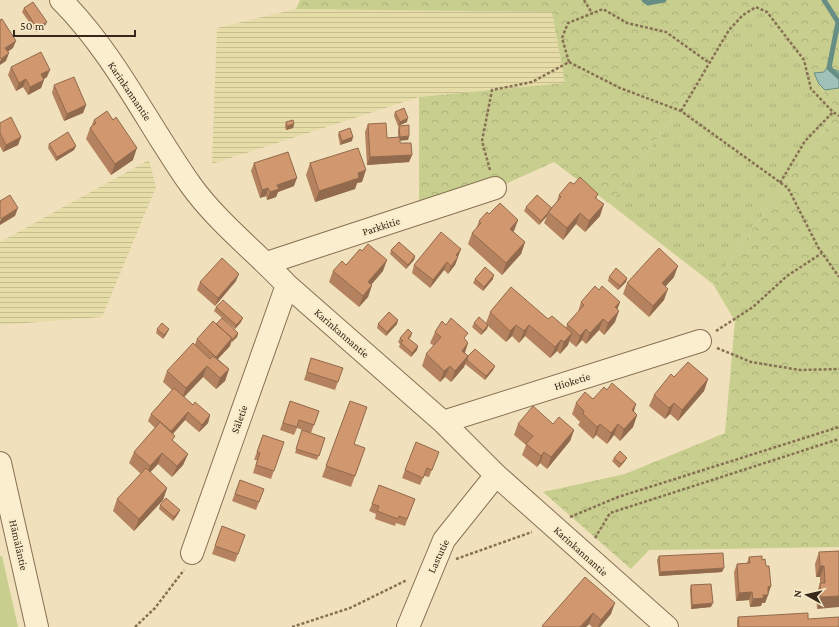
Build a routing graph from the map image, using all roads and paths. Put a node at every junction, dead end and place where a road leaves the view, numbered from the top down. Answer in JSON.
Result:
{"nodes":[{"id":1,"x":60,"y":0,"type":"edge"},
{"id":2,"x":584,"y":0,"type":"edge"},
{"id":3,"x":592,"y":13,"type":"junction"},
{"id":4,"x":569,"y":62,"type":"junction"},
{"id":5,"x":708,"y":62,"type":"junction"},
{"id":6,"x":681,"y":110,"type":"junction"},
{"id":7,"x":833,"y":112,"type":"junction"},
{"id":8,"x":839,"y":116,"type":"edge"},
{"id":9,"x":780,"y":183,"type":"junction"},
{"id":10,"x":495,"y":188,"type":"joint"},
{"id":11,"x":822,"y":253,"type":"junction"},
{"id":12,"x":267,"y":264,"type":"junction"},
{"id":13,"x":839,"y":277,"type":"edge"},
{"id":14,"x":287,"y":285,"type":"junction"},
{"id":15,"x":700,"y":341,"type":"junction"},
{"id":16,"x":839,"y":369,"type":"edge"},
{"id":17,"x":443,"y":422,"type":"junction"},
{"id":18,"x":839,"y":427,"type":"edge"},
{"id":19,"x":839,"y":439,"type":"edge"},
{"id":20,"x":0,"y":463,"type":"edge"},
{"id":21,"x":496,"y":475,"type":"junction"},
{"id":22,"x":551,"y":525,"type":"junction"},
{"id":23,"x":192,"y":553,"type":"joint"},
{"id":24,"x":584,"y":555,"type":"junction"},
{"id":25,"x":433,"y":568,"type":"junction"},
{"id":26,"x":38,"y":627,"type":"edge"},
{"id":27,"x":136,"y":627,"type":"edge"},
{"id":28,"x":292,"y":627,"type":"edge"},
{"id":29,"x":408,"y":627,"type":"edge"},
{"id":30,"x":667,"y":627,"type":"edge"}],
"edges":[{"from":1,"to":12,"type":"street","name":"Karinkannantie"},
{"from":2,"to":3,"type":"path"},
{"from":3,"to":4,"type":"path"},
{"from":3,"to":5,"type":"path"},
{"from":4,"to":6,"type":"path"},
{"from":4,"to":10,"type":"path"},
{"from":5,"to":6,"type":"path"},
{"from":5,"to":7,"type":"path"},
{"from":6,"to":9,"type":"path"},
{"from":7,"to":8,"type":"path"},
{"from":7,"to":9,"type":"path"},
{"from":9,"to":11,"type":"path"},
{"from":10,"to":12,"type":"street","name":"Parkkitie"},
{"from":11,"to":13,"type":"path"},
{"from":11,"to":15,"type":"path"},
{"from":12,"to":14,"type":"street","name":"Karinkannantie"},
{"from":14,"to":17,"type":"street","name":"Karinkannantie"},
{"from":14,"to":23,"type":"street","name":"Säletie"},
{"from":15,"to":16,"type":"path"},
{"from":15,"to":17,"type":"street","name":"Hioketie"},
{"from":17,"to":21,"type":"street","name":"Karinkannantie"},
{"from":18,"to":22,"type":"path"},
{"from":19,"to":24,"type":"path"},
{"from":20,"to":26,"type":"street","name":"Hämäläntie"},
{"from":21,"to":22,"type":"street","name":"Karinkannantie"},
{"from":21,"to":25,"type":"street","name":"Lastutie"},
{"from":22,"to":24,"type":"street","name":"Karinkannantie"},
{"from":22,"to":25,"type":"path"},
{"from":23,"to":27,"type":"path"},
{"from":24,"to":30,"type":"street","name":"Karinkannantie"},
{"from":25,"to":28,"type":"path"},
{"from":25,"to":29,"type":"street","name":"Lastutie"}]}
